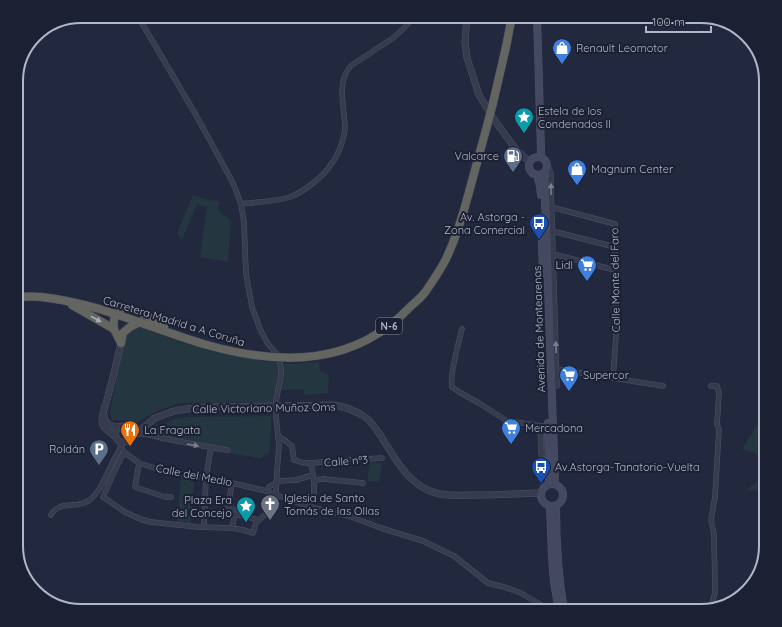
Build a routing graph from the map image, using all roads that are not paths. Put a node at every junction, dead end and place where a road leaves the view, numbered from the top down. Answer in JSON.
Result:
{"nodes":[{"id":1,"x":141,"y":23,"type":"edge"},
{"id":2,"x":409,"y":23,"type":"edge"},
{"id":3,"x":466,"y":23,"type":"edge"},
{"id":4,"x":507,"y":23,"type":"edge"},
{"id":5,"x":511,"y":23,"type":"edge"},
{"id":6,"x":537,"y":23,"type":"edge"},
{"id":7,"x":502,"y":63,"type":"junction"},
{"id":8,"x":541,"y":156,"type":"junction"},
{"id":9,"x":530,"y":161,"type":"junction"},
{"id":10,"x":548,"y":166,"type":"junction"},
{"id":11,"x":541,"y":174,"type":"junction"},
{"id":12,"x":241,"y":204,"type":"junction"},
{"id":13,"x":551,"y":207,"type":"junction"},
{"id":14,"x":552,"y":231,"type":"junction"},
{"id":15,"x":615,"y":247,"type":"junction"},
{"id":16,"x":553,"y":254,"type":"junction"},
{"id":17,"x":615,"y":270,"type":"junction"},
{"id":18,"x":23,"y":297,"type":"edge"},
{"id":19,"x":64,"y":301,"type":"junction"},
{"id":20,"x":115,"y":314,"type":"junction"},
{"id":21,"x":124,"y":316,"type":"junction"},
{"id":22,"x":140,"y":322,"type":"junction"},
{"id":23,"x":114,"y":329,"type":"junction"},
{"id":24,"x":462,"y":329,"type":"dead end"},
{"id":25,"x":171,"y":332,"type":"junction"},
{"id":26,"x":123,"y":334,"type":"junction"},
{"id":27,"x":121,"y":343,"type":"junction"},
{"id":28,"x":276,"y":353,"type":"dead end"},
{"id":29,"x":280,"y":362,"type":"dead end"},
{"id":30,"x":557,"y":369,"type":"junction"},
{"id":31,"x":613,"y":378,"type":"junction"},
{"id":32,"x":557,"y":386,"type":"dead end"},
{"id":33,"x":663,"y":386,"type":"dead end"},
{"id":34,"x":711,"y":386,"type":"dead end"},
{"id":35,"x":275,"y":406,"type":"junction"},
{"id":36,"x":104,"y":410,"type":"junction"},
{"id":37,"x":536,"y":425,"type":"junction"},
{"id":38,"x":119,"y":427,"type":"junction"},
{"id":39,"x":546,"y":427,"type":"junction"},
{"id":40,"x":129,"y":428,"type":"junction"},
{"id":41,"x":141,"y":429,"type":"junction"},
{"id":42,"x":148,"y":435,"type":"junction"},
{"id":43,"x":540,"y":435,"type":"junction"},
{"id":44,"x":278,"y":436,"type":"junction"},
{"id":45,"x":116,"y":437,"type":"junction"},
{"id":46,"x":124,"y":443,"type":"junction"},
{"id":47,"x":210,"y":447,"type":"junction"},
{"id":48,"x":226,"y":450,"type":"dead end"},
{"id":49,"x":541,"y":451,"type":"junction"},
{"id":50,"x":124,"y":452,"type":"junction"},
{"id":51,"x":549,"y":457,"type":"junction"},
{"id":52,"x":382,"y":458,"type":"dead end"},
{"id":53,"x":139,"y":463,"type":"junction"},
{"id":54,"x":311,"y":464,"type":"junction"},
{"id":55,"x":542,"y":464,"type":"dead end"},
{"id":56,"x":313,"y":477,"type":"junction"},
{"id":57,"x":206,"y":478,"type":"junction"},
{"id":58,"x":232,"y":483,"type":"junction"},
{"id":59,"x":276,"y":483,"type":"junction"},
{"id":60,"x":363,"y":483,"type":"dead end"},
{"id":61,"x":552,"y":484,"type":"junction"},
{"id":62,"x":266,"y":491,"type":"junction"},
{"id":63,"x":276,"y":494,"type":"junction"},
{"id":64,"x":541,"y":494,"type":"junction"},
{"id":65,"x":171,"y":498,"type":"dead end"},
{"id":66,"x":553,"y":506,"type":"junction"},
{"id":67,"x":310,"y":507,"type":"junction"},
{"id":68,"x":228,"y":508,"type":"joint"},
{"id":69,"x":51,"y":515,"type":"dead end"},
{"id":70,"x":236,"y":515,"type":"junction"},
{"id":71,"x":259,"y":520,"type":"junction"},
{"id":72,"x":204,"y":527,"type":"junction"},
{"id":73,"x":232,"y":528,"type":"junction"},
{"id":74,"x":712,"y":603,"type":"edge"},
{"id":75,"x":540,"y":604,"type":"edge"},
{"id":76,"x":560,"y":604,"type":"edge"}],
"edges":[{"from":1,"to":12,"type":"street"},
{"from":2,"to":12,"type":"street"},
{"from":3,"to":9,"type":"street"},
{"from":4,"to":7,"type":"highway","number":"N-6"},
{"from":5,"to":7,"type":"highway","name":"Carretera Madrid a A Coruña","number":"N-6"},
{"from":6,"to":8,"type":"main road"},
{"from":7,"to":25,"type":"highway","name":"Carretera Madrid a A Coruña","number":"N-6","bridge":true},
{"from":8,"to":9,"type":"main road"},
{"from":8,"to":10,"type":"main road"},
{"from":9,"to":11,"type":"main road"},
{"from":10,"to":11,"type":"main road"},
{"from":13,"to":10,"type":"street","one_way":true},
{"from":11,"to":39,"type":"main road","name":"Avenida de Montearenas"},
{"from":11,"to":61,"type":"main road","name":"Avenida de Montearenas"},
{"from":12,"to":28,"type":"street"},
{"from":13,"to":14,"type":"street"},
{"from":13,"to":15,"type":"street","name":"Calle Monte del Faro"},
{"from":14,"to":15,"type":"street"},
{"from":14,"to":16,"type":"street"},
{"from":15,"to":17,"type":"street","name":"Calle Monte del Faro"},
{"from":16,"to":17,"type":"street"},
{"from":30,"to":16,"type":"street","one_way":true},
{"from":17,"to":31,"type":"street","name":"Calle Monte del Faro"},
{"from":18,"to":19,"type":"highway","name":"Carretera Madrid a A Coruña","number":"N-6"},
{"from":19,"to":20,"type":"highway","name":"Carretera Madrid a A Coruña","number":"N-6"},
{"from":19,"to":23,"type":"highway","one_way":true},
{"from":20,"to":21,"type":"highway","name":"Carretera Madrid a A Coruña","number":"N-6"},
{"from":20,"to":23,"type":"highway"},
{"from":20,"to":25,"type":"highway"},
{"from":21,"to":22,"type":"highway","name":"Carretera Madrid a A Coruña","number":"N-6"},
{"from":21,"to":26,"type":"highway"},
{"from":22,"to":25,"type":"highway","name":"Carretera Madrid a A Coruña","number":"N-6"},
{"from":22,"to":26,"type":"highway"},
{"from":23,"to":27,"type":"highway"},
{"from":24,"to":37,"type":"street"},
{"from":26,"to":27,"type":"highway"},
{"from":27,"to":36,"type":"street"},
{"from":29,"to":35,"type":"street"},
{"from":30,"to":31,"type":"street"},
{"from":30,"to":32,"type":"street"},
{"from":31,"to":33,"type":"street"},
{"from":34,"to":74,"type":"street"},
{"from":35,"to":41,"type":"street","name":"Calle Victoriano Muñoz Oms"},
{"from":35,"to":44,"type":"street"},
{"from":35,"to":64,"type":"street","name":"Calle Victoriano Muñoz Oms"},
{"from":36,"to":38,"type":"street"},
{"from":36,"to":45,"type":"street"},
{"from":37,"to":39,"type":"street"},
{"from":37,"to":43,"type":"street"},
{"from":38,"to":40,"type":"street"},
{"from":38,"to":45,"type":"street"},
{"from":39,"to":43,"type":"street"},
{"from":39,"to":51,"type":"main road","name":"Avenida de Montearenas"},
{"from":40,"to":41,"type":"street"},
{"from":40,"to":46,"type":"street"},
{"from":41,"to":42,"type":"street"},
{"from":41,"to":42,"type":"street"},
{"from":41,"to":46,"type":"street"},
{"from":42,"to":47,"type":"street","one_way":true},
{"from":43,"to":49,"type":"street"},
{"from":44,"to":54,"type":"street"},
{"from":44,"to":59,"type":"street"},
{"from":45,"to":46,"type":"street"},
{"from":46,"to":50,"type":"street"},
{"from":46,"to":69,"type":"street"},
{"from":47,"to":48,"type":"street"},
{"from":47,"to":57,"type":"street"},
{"from":49,"to":51,"type":"street"},
{"from":49,"to":55,"type":"street"},
{"from":50,"to":53,"type":"street","name":"Calle del Medio"},
{"from":50,"to":72,"type":"street"},
{"from":51,"to":61,"type":"main road","name":"Avenida de Montearenas"},
{"from":52,"to":54,"type":"street","name":"Calle nº3"},
{"from":53,"to":57,"type":"street","name":"Calle del Medio"},
{"from":53,"to":65,"type":"street"},
{"from":54,"to":56,"type":"street"},
{"from":56,"to":59,"type":"street"},
{"from":56,"to":60,"type":"street"},
{"from":56,"to":67,"type":"street"},
{"from":57,"to":58,"type":"street","name":"Calle del Medio"},
{"from":57,"to":72,"type":"street"},
{"from":58,"to":62,"type":"street","name":"Calle del Medio"},
{"from":58,"to":68,"type":"street"},
{"from":59,"to":62,"type":"street"},
{"from":59,"to":63,"type":"street"},
{"from":61,"to":64,"type":"main road"},
{"from":61,"to":66,"type":"main road"},
{"from":62,"to":63,"type":"street","name":"Calle del Medio"},
{"from":63,"to":67,"type":"street","name":"Calle del Medio"},
{"from":63,"to":71,"type":"street"},
{"from":64,"to":66,"type":"main road"},
{"from":66,"to":76,"type":"main road"},
{"from":67,"to":75,"type":"street","name":"Calle del Medio"},
{"from":68,"to":70,"type":"street"},
{"from":70,"to":71,"type":"street"},
{"from":70,"to":73,"type":"street"},
{"from":71,"to":73,"type":"street"},
{"from":72,"to":73,"type":"street"}]}
